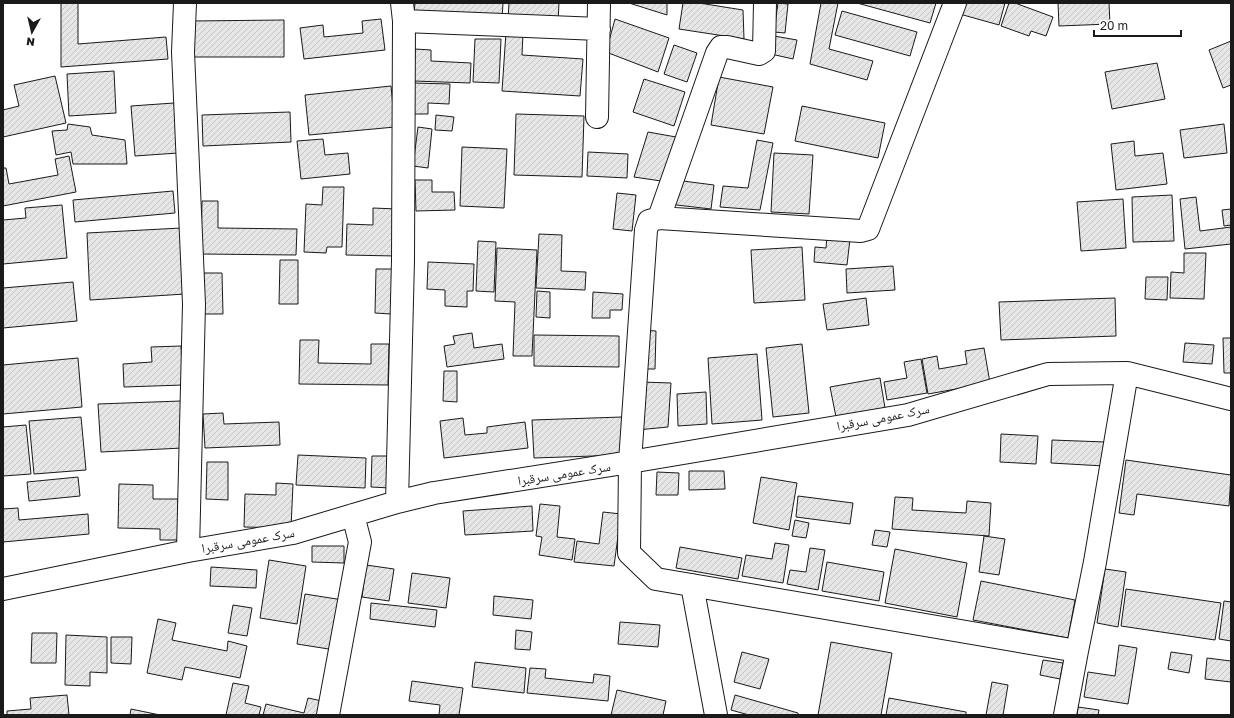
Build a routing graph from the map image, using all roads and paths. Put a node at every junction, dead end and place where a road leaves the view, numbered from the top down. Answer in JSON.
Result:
{"nodes":[{"id":1,"x":185,"y":3,"type":"edge"},
{"id":2,"x":599,"y":3,"type":"edge"},
{"id":3,"x":765,"y":3,"type":"edge"},
{"id":4,"x":956,"y":3,"type":"edge"},
{"id":5,"x":403,"y":12,"type":"edge"},
{"id":6,"x":599,"y":29,"type":"junction"},
{"id":7,"x":597,"y":117,"type":"dead end"},
{"id":8,"x":659,"y":218,"type":"junction"},
{"id":9,"x":1127,"y":373,"type":"junction"},
{"id":10,"x":1231,"y":399,"type":"edge"},
{"id":11,"x":630,"y":462,"type":"junction"},
{"id":12,"x":397,"y":502,"type":"junction"},
{"id":13,"x":353,"y":515,"type":"junction"},
{"id":14,"x":188,"y":551,"type":"junction"},
{"id":15,"x":692,"y":585,"type":"junction"},
{"id":16,"x":3,"y":589,"type":"edge"},
{"id":17,"x":1077,"y":651,"type":"junction"},
{"id":18,"x":328,"y":715,"type":"edge"},
{"id":19,"x":716,"y":715,"type":"edge"},
{"id":20,"x":1065,"y":715,"type":"edge"}],
"edges":[{"from":1,"to":14,"type":"street"},
{"from":2,"to":6,"type":"street"},
{"from":3,"to":8,"type":"street"},
{"from":4,"to":8,"type":"street"},
{"from":5,"to":6,"type":"street"},
{"from":5,"to":12,"type":"street"},
{"from":6,"to":7,"type":"street"},
{"from":8,"to":11,"type":"street"},
{"from":9,"to":10,"type":"street","name":"سرک عمومی سرقبرا"},
{"from":9,"to":11,"type":"street","name":"سرک عمومی سرقبرا"},
{"from":9,"to":17,"type":"street"},
{"from":11,"to":12,"type":"street","name":"سرک عمومی سرقبرا"},
{"from":11,"to":15,"type":"street"},
{"from":12,"to":13,"type":"street","name":"سرک عمومی سرقبرا"},
{"from":13,"to":14,"type":"street","name":"سرک عمومی سرقبرا"},
{"from":13,"to":18,"type":"street"},
{"from":14,"to":16,"type":"street","name":"سرک عمومی سرقبرا"},
{"from":15,"to":17,"type":"street"},
{"from":15,"to":19,"type":"street"},
{"from":17,"to":20,"type":"street"}]}
